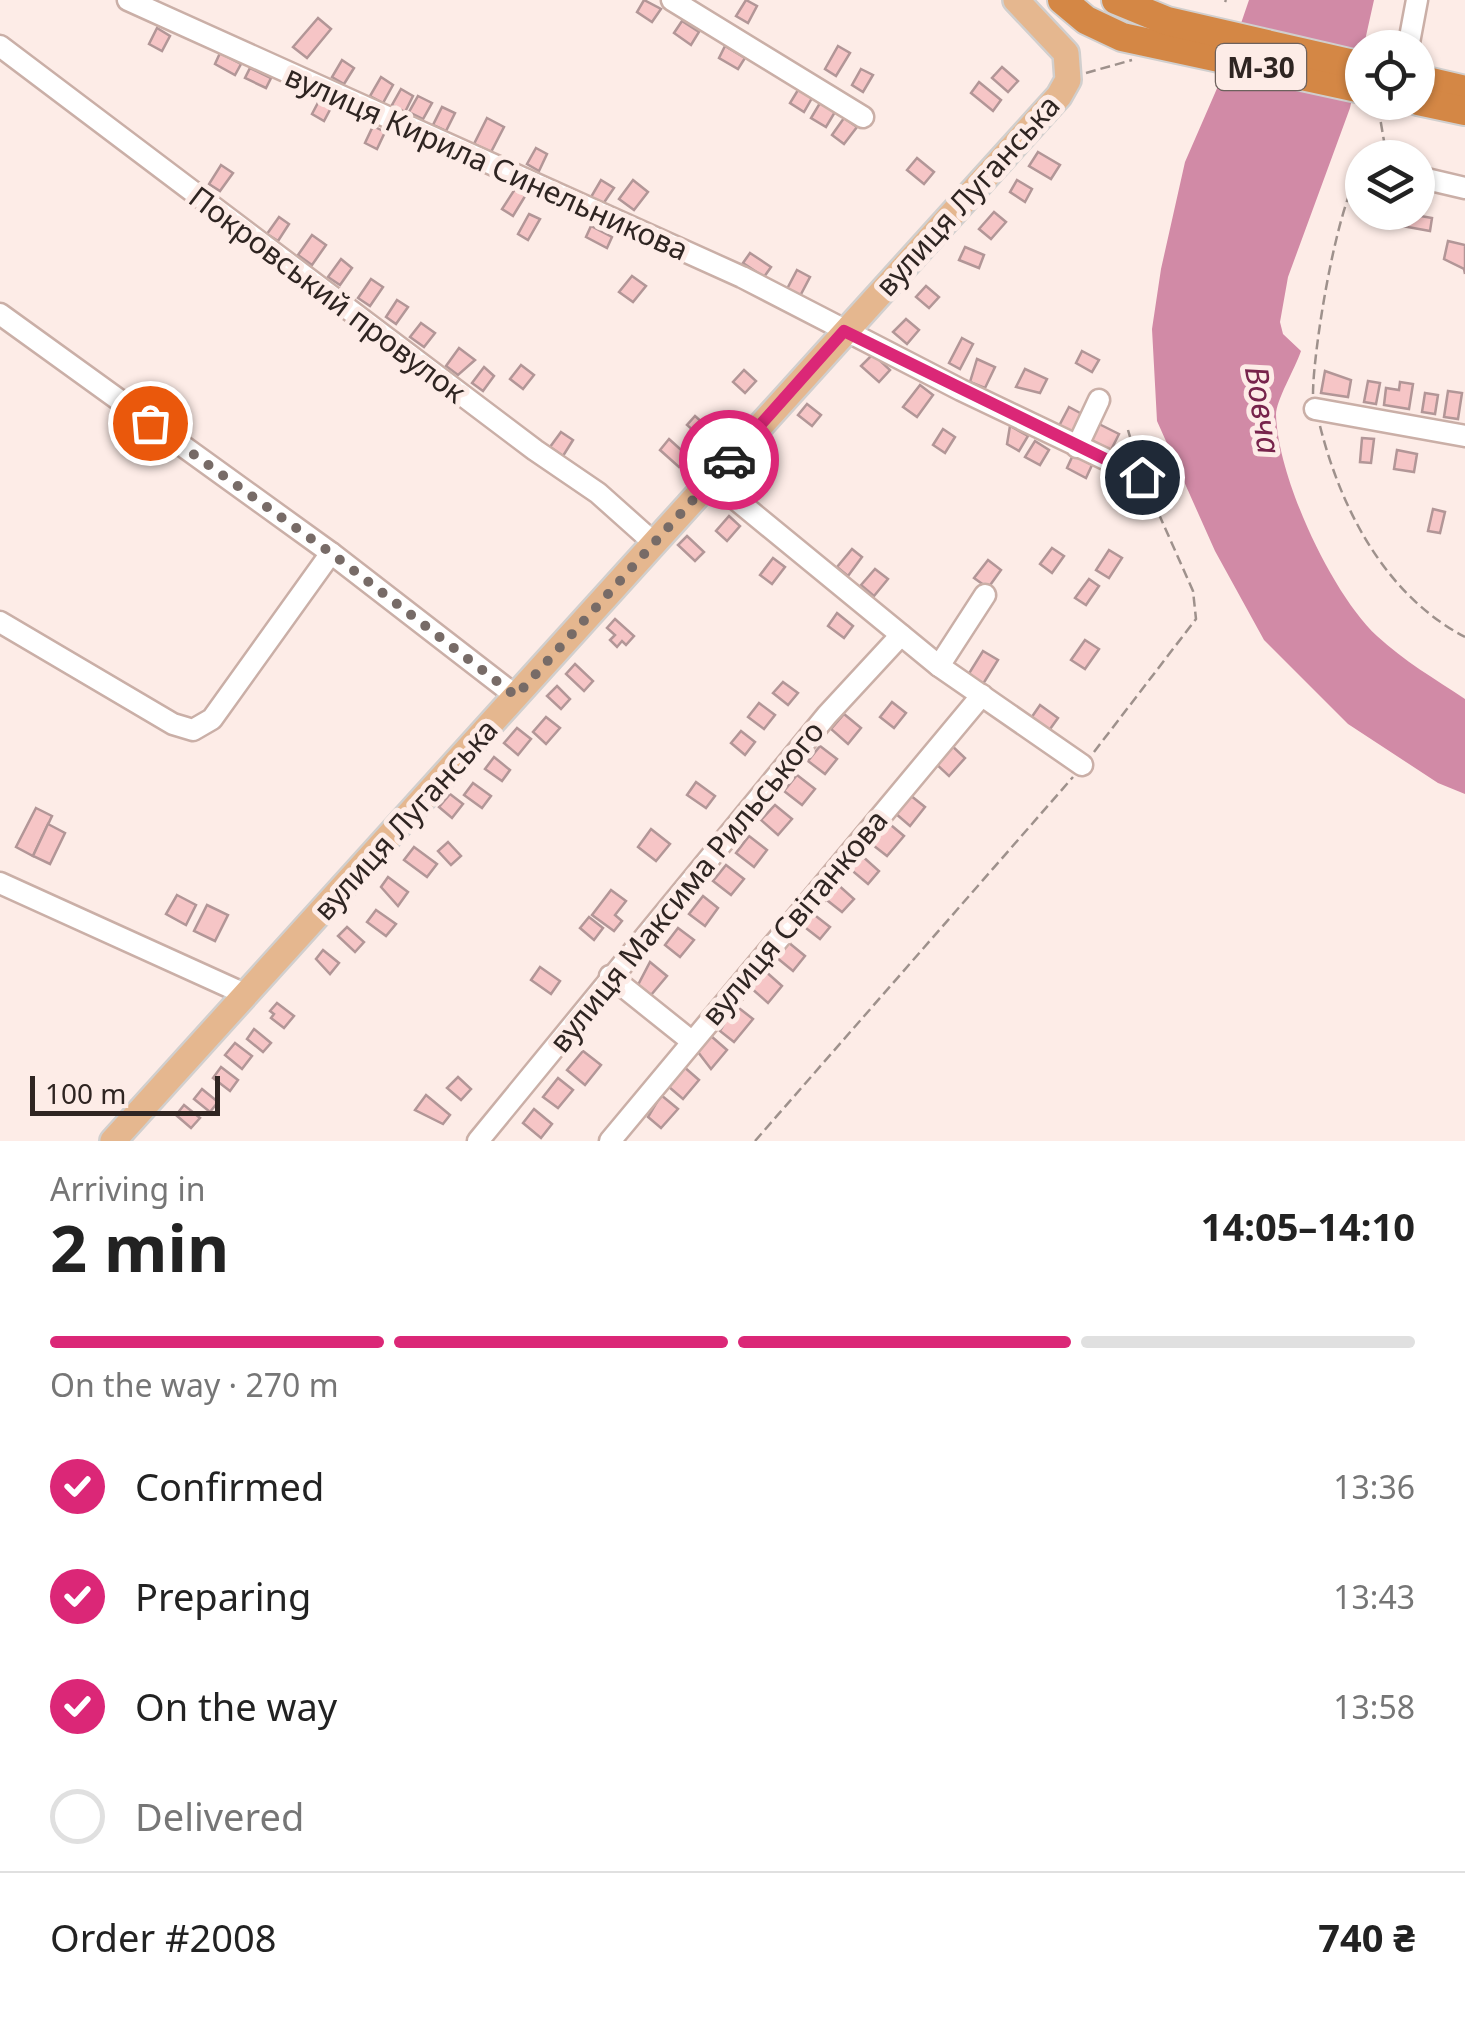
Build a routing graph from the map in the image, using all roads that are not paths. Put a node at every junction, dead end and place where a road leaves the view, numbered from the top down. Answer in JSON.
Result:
{"nodes":[{"id":1,"x":128,"y":0,"type":"edge"},
{"id":2,"x":672,"y":0,"type":"edge"},
{"id":3,"x":1016,"y":0,"type":"edge"},
{"id":4,"x":1062,"y":0,"type":"edge"},
{"id":5,"x":1116,"y":0,"type":"edge"},
{"id":6,"x":1418,"y":0,"type":"edge"},
{"id":7,"x":152,"y":5,"type":"edge"},
{"id":8,"x":1412,"y":30,"type":"edge"},
{"id":9,"x":1166,"y":38,"type":"junction"},
{"id":10,"x":0,"y":46,"type":"edge"},
{"id":11,"x":1345,"y":64,"type":"edge"},
{"id":12,"x":1435,"y":88,"type":"edge"},
{"id":13,"x":1345,"y":91,"type":"edge"},
{"id":14,"x":1435,"y":102,"type":"edge"},
{"id":15,"x":1464,"y":104,"type":"edge"},
{"id":16,"x":863,"y":117,"type":"dead end"},
{"id":17,"x":1435,"y":181,"type":"edge"},
{"id":18,"x":1465,"y":188,"type":"edge"},
{"id":19,"x":0,"y":314,"type":"edge"},
{"id":20,"x":844,"y":331,"type":"junction"},
{"id":21,"x":1099,"y":400,"type":"dead end"},
{"id":22,"x":1316,"y":409,"type":"dead end"},
{"id":23,"x":1465,"y":436,"type":"edge"},
{"id":24,"x":1077,"y":447,"type":"junction"},
{"id":25,"x":1142,"y":477,"type":"road end"},
{"id":26,"x":712,"y":479,"type":"junction"},
{"id":27,"x":654,"y":543,"type":"junction"},
{"id":28,"x":331,"y":553,"type":"junction"},
{"id":29,"x":985,"y":594,"type":"dead end"},
{"id":30,"x":0,"y":622,"type":"edge"},
{"id":31,"x":901,"y":635,"type":"junction"},
{"id":32,"x":939,"y":666,"type":"junction"},
{"id":33,"x":982,"y":695,"type":"junction"},
{"id":34,"x":516,"y":696,"type":"junction"},
{"id":35,"x":1082,"y":765,"type":"road end"},
{"id":36,"x":0,"y":883,"type":"edge"},
{"id":37,"x":610,"y":976,"type":"junction"},
{"id":38,"x":247,"y":995,"type":"junction"},
{"id":39,"x":690,"y":1040,"type":"junction"},
{"id":40,"x":113,"y":1141,"type":"edge"},
{"id":41,"x":478,"y":1141,"type":"edge"},
{"id":42,"x":610,"y":1141,"type":"edge"}],
"edges":[{"from":1,"to":7,"type":"street","name":"вулиця Кирила Синельникова"},
{"from":2,"to":16,"type":"street"},
{"from":3,"to":20,"type":"main road","name":"вулиця Луганська"},
{"from":4,"to":9,"type":"highway","number":"М-30"},
{"from":5,"to":9,"type":"highway","number":"М-30"},
{"from":6,"to":8,"type":"street"},
{"from":7,"to":20,"type":"street","name":"вулиця Кирила Синельникова"},
{"from":9,"to":11,"type":"highway","number":"М-30"},
{"from":9,"to":13,"type":"highway","number":"М-30"},
{"from":10,"to":27,"type":"street","name":"Покровський провулок"},
{"from":12,"to":15,"type":"highway"},
{"from":14,"to":15,"type":"highway"},
{"from":17,"to":18,"type":"street"},
{"from":19,"to":28,"type":"street"},
{"from":20,"to":24,"type":"street","name":"вулиця Кирила Синельникова"},
{"from":20,"to":26,"type":"main road","name":"вулиця Луганська"},
{"from":21,"to":24,"type":"street"},
{"from":22,"to":23,"type":"street"},
{"from":24,"to":25,"type":"street","name":"вулиця Кирила Синельникова"},
{"from":26,"to":27,"type":"main road","name":"вулиця Луганська"},
{"from":26,"to":31,"type":"street"},
{"from":27,"to":34,"type":"main road","name":"вулиця Луганська"},
{"from":28,"to":30,"type":"street"},
{"from":28,"to":34,"type":"street"},
{"from":29,"to":32,"type":"street"},
{"from":31,"to":32,"type":"street"},
{"from":31,"to":37,"type":"street","name":"вулиця Максима Рильського"},
{"from":32,"to":33,"type":"street"},
{"from":33,"to":35,"type":"street"},
{"from":33,"to":39,"type":"street","name":"вулиця Світанкова"},
{"from":34,"to":38,"type":"main road","name":"вулиця Луганська"},
{"from":36,"to":38,"type":"street"},
{"from":37,"to":39,"type":"street"},
{"from":37,"to":41,"type":"street","name":"вулиця Максима Рильського"},
{"from":38,"to":40,"type":"main road","name":"вулиця Луганська"},
{"from":39,"to":42,"type":"street","name":"вулиця Світанкова"}]}
